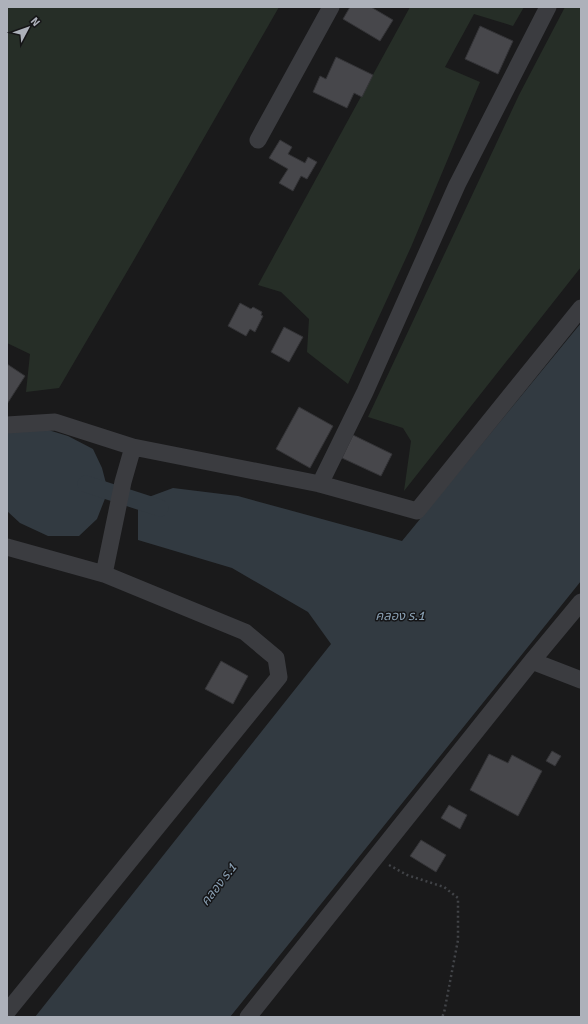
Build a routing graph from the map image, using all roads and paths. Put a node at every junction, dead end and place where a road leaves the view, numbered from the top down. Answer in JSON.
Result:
{"nodes":[{"id":1,"x":331,"y":7,"type":"edge"},
{"id":2,"x":548,"y":7,"type":"edge"},
{"id":3,"x":258,"y":140,"type":"dead end"},
{"id":4,"x":581,"y":308,"type":"edge"},
{"id":5,"x":7,"y":425,"type":"edge"},
{"id":6,"x":133,"y":447,"type":"junction"},
{"id":7,"x":320,"y":484,"type":"junction"},
{"id":8,"x":7,"y":547,"type":"edge"},
{"id":9,"x":104,"y":574,"type":"junction"},
{"id":10,"x":581,"y":602,"type":"edge"},
{"id":11,"x":532,"y":661,"type":"junction"},
{"id":12,"x":581,"y":680,"type":"edge"},
{"id":13,"x":375,"y":858,"type":"junction"},
{"id":14,"x":7,"y":1012,"type":"edge"},
{"id":15,"x":248,"y":1017,"type":"edge"},
{"id":16,"x":442,"y":1017,"type":"edge"}],
"edges":[{"from":1,"to":3,"type":"street"},
{"from":2,"to":7,"type":"street"},
{"from":4,"to":7,"type":"street"},
{"from":5,"to":6,"type":"street"},
{"from":6,"to":7,"type":"street"},
{"from":6,"to":9,"type":"street"},
{"from":8,"to":9,"type":"street"},
{"from":9,"to":14,"type":"street"},
{"from":10,"to":11,"type":"street"},
{"from":11,"to":12,"type":"street"},
{"from":11,"to":13,"type":"street"},
{"from":13,"to":15,"type":"street"},
{"from":13,"to":16,"type":"path"}]}
